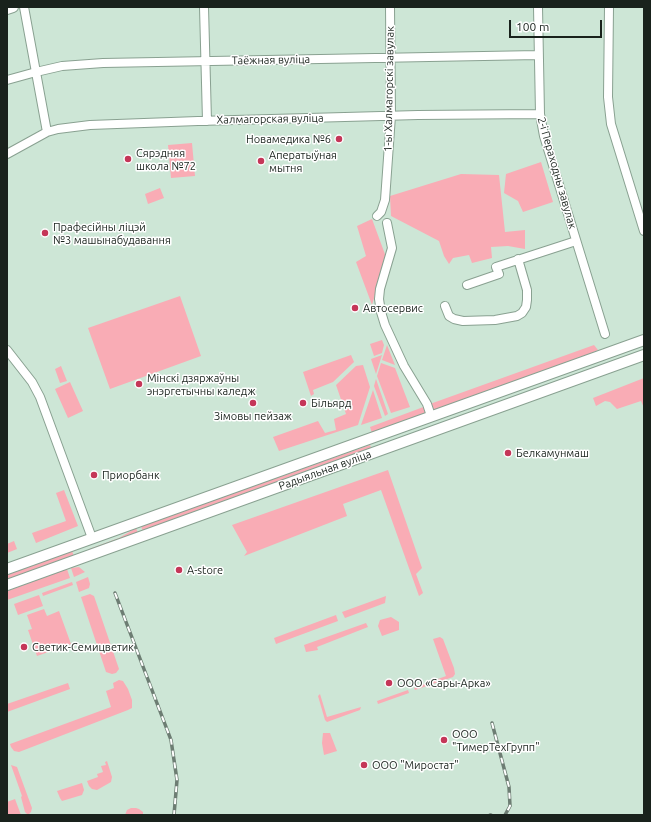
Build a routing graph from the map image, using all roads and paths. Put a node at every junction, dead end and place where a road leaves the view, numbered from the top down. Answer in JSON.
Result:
{"nodes":[{"id":1,"x":14,"y":7,"type":"edge"},
{"id":2,"x":24,"y":7,"type":"edge"},
{"id":3,"x":204,"y":7,"type":"edge"},
{"id":4,"x":390,"y":7,"type":"edge"},
{"id":5,"x":538,"y":7,"type":"edge"},
{"id":6,"x":609,"y":7,"type":"edge"},
{"id":7,"x":7,"y":9,"type":"edge"},
{"id":8,"x":538,"y":55,"type":"junction"},
{"id":9,"x":390,"y":58,"type":"junction"},
{"id":10,"x":205,"y":61,"type":"junction"},
{"id":11,"x":36,"y":72,"type":"junction"},
{"id":12,"x":7,"y":80,"type":"edge"},
{"id":13,"x":540,"y":114,"type":"junction"},
{"id":14,"x":391,"y":116,"type":"junction"},
{"id":15,"x":207,"y":120,"type":"junction"},
{"id":16,"x":47,"y":132,"type":"junction"},
{"id":17,"x":7,"y":154,"type":"edge"},
{"id":18,"x":377,"y":216,"type":"dead end"},
{"id":19,"x":387,"y":223,"type":"dead end"},
{"id":20,"x":644,"y":231,"type":"edge"},
{"id":21,"x":576,"y":241,"type":"junction"},
{"id":22,"x":518,"y":259,"type":"junction"},
{"id":23,"x":467,"y":285,"type":"dead end"},
{"id":24,"x":444,"y":306,"type":"dead end"},
{"id":25,"x":605,"y":334,"type":"dead end"},
{"id":26,"x":644,"y":340,"type":"edge"},
{"id":27,"x":7,"y":350,"type":"edge"},
{"id":28,"x":644,"y":355,"type":"edge"},
{"id":29,"x":516,"y":386,"type":"junction"},
{"id":30,"x":521,"y":400,"type":"junction"},
{"id":31,"x":431,"y":416,"type":"junction"},
{"id":32,"x":92,"y":538,"type":"junction"},
{"id":33,"x":7,"y":569,"type":"edge"},
{"id":34,"x":7,"y":585,"type":"edge"}],
"edges":[{"from":1,"to":7,"type":"main road"},
{"from":2,"to":11,"type":"street"},
{"from":3,"to":10,"type":"street"},
{"from":4,"to":9,"type":"street","name":"1-ы Халмагорскі завулак"},
{"from":5,"to":8,"type":"street","name":"2-і Пераходны завулак"},
{"from":6,"to":20,"type":"street"},
{"from":8,"to":9,"type":"street","name":"Таёжная вуліца"},
{"from":8,"to":13,"type":"street","name":"2-і Пераходны завулак"},
{"from":9,"to":10,"type":"street","name":"Таёжная вуліца"},
{"from":9,"to":14,"type":"street","name":"1-ы Халмагорскі завулак"},
{"from":10,"to":11,"type":"street","name":"Таёжная вуліца"},
{"from":10,"to":15,"type":"street"},
{"from":11,"to":12,"type":"street","name":"Таёжная вуліца"},
{"from":11,"to":16,"type":"street"},
{"from":13,"to":14,"type":"street","name":"Халмагорская вуліца"},
{"from":13,"to":21,"type":"street","name":"2-і Пераходны завулак"},
{"from":14,"to":15,"type":"street","name":"Халмагорская вуліца"},
{"from":14,"to":18,"type":"street","name":"1-ы Халмагорскі завулак"},
{"from":15,"to":16,"type":"street","name":"Халмагорская вуліца"},
{"from":16,"to":17,"type":"street","name":"Халмагорская вуліца"},
{"from":19,"to":31,"type":"street"},
{"from":21,"to":22,"type":"street"},
{"from":21,"to":25,"type":"street","name":"2-і Пераходны завулак"},
{"from":22,"to":23,"type":"street"},
{"from":22,"to":24,"type":"street"},
{"from":26,"to":29,"type":"main road","name":"Радыяльная вуліца"},
{"from":27,"to":32,"type":"street"},
{"from":28,"to":30,"type":"main road","name":"Радыяльная вуліца"},
{"from":29,"to":30,"type":"main road"},
{"from":29,"to":31,"type":"main road","name":"Радыяльная вуліца"},
{"from":30,"to":34,"type":"main road","name":"Радыяльная вуліца"},
{"from":31,"to":32,"type":"main road","name":"Радыяльная вуліца"},
{"from":32,"to":33,"type":"main road","name":"Радыяльная вуліца"}]}
